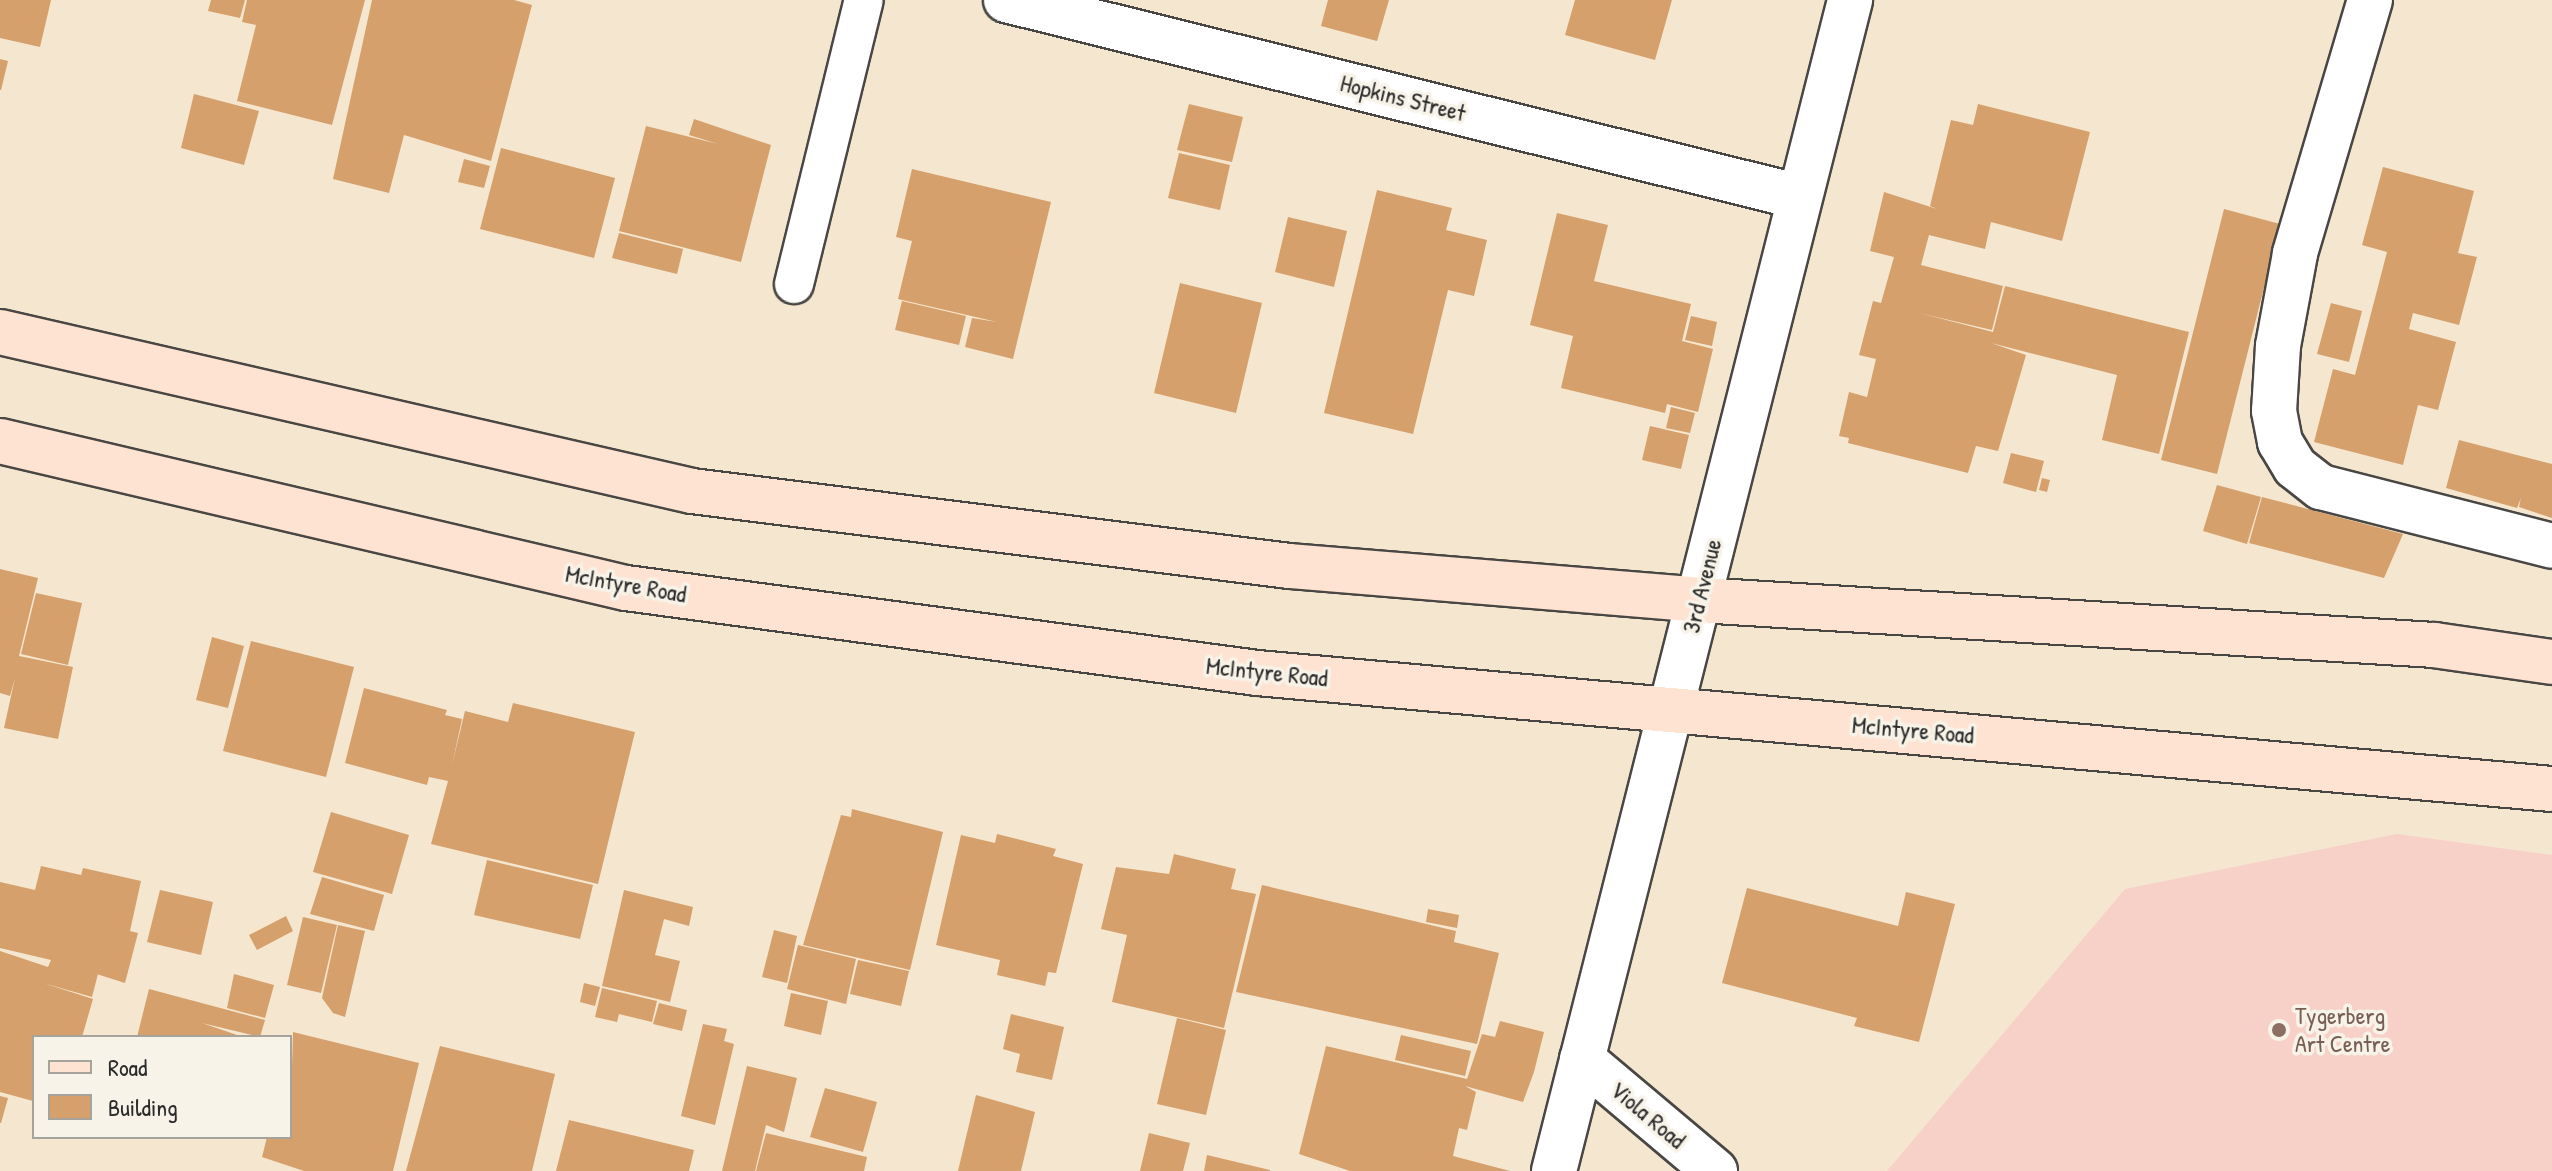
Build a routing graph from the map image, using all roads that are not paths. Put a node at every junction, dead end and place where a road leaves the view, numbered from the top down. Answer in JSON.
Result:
{"nodes":[{"id":1,"x":864,"y":0,"type":"edge"},
{"id":2,"x":1006,"y":0,"type":"edge"},
{"id":3,"x":1850,"y":0,"type":"edge"},
{"id":4,"x":2370,"y":0,"type":"edge"},
{"id":5,"x":1800,"y":197,"type":"junction"},
{"id":6,"x":794,"y":284,"type":"dead end"},
{"id":7,"x":0,"y":332,"type":"edge"},
{"id":8,"x":0,"y":441,"type":"edge"},
{"id":9,"x":2552,"y":546,"type":"edge"},
{"id":10,"x":1699,"y":600,"type":"junction"},
{"id":11,"x":2552,"y":662,"type":"edge"},
{"id":12,"x":1671,"y":710,"type":"junction"},
{"id":13,"x":2552,"y":789,"type":"edge"},
{"id":14,"x":1582,"y":1059,"type":"junction"},
{"id":15,"x":1554,"y":1171,"type":"edge"},
{"id":16,"x":1715,"y":1171,"type":"edge"}],
"edges":[{"from":1,"to":6,"type":"lane"},
{"from":2,"to":5,"type":"street","name":"Hopkins Street"},
{"from":3,"to":5,"type":"street","name":"3rd Avenue"},
{"from":4,"to":9,"type":"street"},
{"from":5,"to":10,"type":"street","name":"3rd Avenue"},
{"from":7,"to":10,"type":"main road"},
{"from":8,"to":12,"type":"main road","name":"McIntyre Road"},
{"from":10,"to":11,"type":"main road"},
{"from":10,"to":12,"type":"street","name":"3rd Avenue"},
{"from":12,"to":13,"type":"main road","name":"McIntyre Road"},
{"from":12,"to":14,"type":"street","name":"3rd Avenue"},
{"from":14,"to":15,"type":"street","name":"3rd Avenue"},
{"from":14,"to":16,"type":"street","name":"Viola Road"}]}
